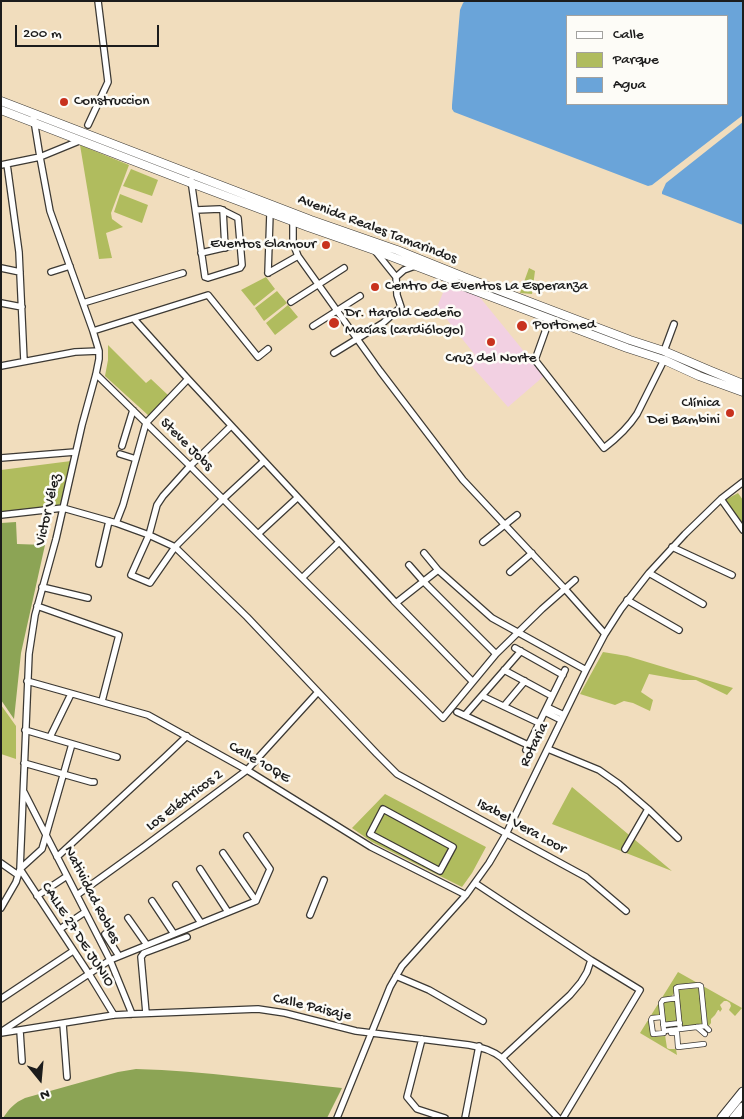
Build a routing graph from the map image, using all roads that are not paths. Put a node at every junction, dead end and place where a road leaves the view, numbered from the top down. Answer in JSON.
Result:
{"nodes":[{"id":1,"x":98,"y":1,"type":"edge"},
{"id":2,"x":1,"y":101,"type":"edge"},
{"id":3,"x":1,"y":110,"type":"edge"},
{"id":4,"x":33,"y":114,"type":"junction"},
{"id":5,"x":35,"y":123,"type":"junction"},
{"id":6,"x":88,"y":125,"type":"dead end"},
{"id":7,"x":80,"y":141,"type":"junction"},
{"id":8,"x":40,"y":157,"type":"junction"},
{"id":9,"x":4,"y":165,"type":"edge"},
{"id":10,"x":192,"y":174,"type":"junction"},
{"id":11,"x":193,"y":184,"type":"junction"},
{"id":12,"x":196,"y":210,"type":"junction"},
{"id":13,"x":223,"y":210,"type":"junction"},
{"id":14,"x":270,"y":213,"type":"junction"},
{"id":15,"x":293,"y":221,"type":"junction"},
{"id":16,"x":240,"y":244,"type":"junction"},
{"id":17,"x":225,"y":248,"type":"junction"},
{"id":18,"x":374,"y":250,"type":"junction"},
{"id":19,"x":201,"y":252,"type":"junction"},
{"id":20,"x":396,"y":254,"type":"junction"},
{"id":21,"x":298,"y":256,"type":"junction"},
{"id":22,"x":70,"y":266,"type":"junction"},
{"id":23,"x":416,"y":266,"type":"junction"},
{"id":24,"x":1,"y":268,"type":"edge"},
{"id":25,"x":344,"y":268,"type":"dead end"},
{"id":26,"x":20,"y":272,"type":"junction"},
{"id":27,"x":51,"y":272,"type":"dead end"},
{"id":28,"x":183,"y":272,"type":"dead end"},
{"id":29,"x":396,"y":277,"type":"junction"},
{"id":30,"x":319,"y":284,"type":"junction"},
{"id":31,"x":360,"y":296,"type":"dead end"},
{"id":32,"x":291,"y":302,"type":"dead end"},
{"id":33,"x":1,"y":303,"type":"edge"},
{"id":34,"x":84,"y":303,"type":"junction"},
{"id":35,"x":22,"y":307,"type":"junction"},
{"id":36,"x":536,"y":309,"type":"junction"},
{"id":37,"x":337,"y":310,"type":"junction"},
{"id":38,"x":134,"y":318,"type":"junction"},
{"id":39,"x":550,"y":318,"type":"junction"},
{"id":40,"x":674,"y":324,"type":"dead end"},
{"id":41,"x":313,"y":326,"type":"dead end"},
{"id":42,"x":93,"y":331,"type":"junction"},
{"id":43,"x":357,"y":339,"type":"junction"},
{"id":44,"x":268,"y":349,"type":"dead end"},
{"id":45,"x":99,"y":351,"type":"junction"},
{"id":46,"x":334,"y":353,"type":"dead end"},
{"id":47,"x":664,"y":356,"type":"junction"},
{"id":48,"x":24,"y":361,"type":"junction"},
{"id":49,"x":1,"y":366,"type":"edge"},
{"id":50,"x":96,"y":374,"type":"junction"},
{"id":51,"x":709,"y":375,"type":"junction"},
{"id":52,"x":188,"y":379,"type":"junction"},
{"id":53,"x":743,"y":384,"type":"edge"},
{"id":54,"x":743,"y":392,"type":"edge"},
{"id":55,"x":133,"y":410,"type":"junction"},
{"id":56,"x":146,"y":423,"type":"junction"},
{"id":57,"x":231,"y":426,"type":"junction"},
{"id":58,"x":122,"y":446,"type":"dead end"},
{"id":59,"x":75,"y":452,"type":"junction"},
{"id":60,"x":120,"y":454,"type":"dead end"},
{"id":61,"x":1,"y":458,"type":"edge"},
{"id":62,"x":136,"y":459,"type":"junction"},
{"id":63,"x":264,"y":461,"type":"junction"},
{"id":64,"x":190,"y":466,"type":"junction"},
{"id":65,"x":742,"y":486,"type":"edge"},
{"id":66,"x":297,"y":498,"type":"junction"},
{"id":67,"x":222,"y":499,"type":"junction"},
{"id":68,"x":721,"y":499,"type":"junction"},
{"id":69,"x":63,"y":508,"type":"junction"},
{"id":70,"x":1,"y":515,"type":"edge"},
{"id":71,"x":517,"y":516,"type":"dead end"},
{"id":72,"x":108,"y":522,"type":"junction"},
{"id":73,"x":116,"y":524,"type":"junction"},
{"id":74,"x":505,"y":525,"type":"junction"},
{"id":75,"x":743,"y":530,"type":"edge"},
{"id":76,"x":258,"y":534,"type":"junction"},
{"id":77,"x":149,"y":535,"type":"junction"},
{"id":78,"x":339,"y":542,"type":"junction"},
{"id":79,"x":484,"y":542,"type":"dead end"},
{"id":80,"x":175,"y":547,"type":"junction"},
{"id":81,"x":672,"y":548,"type":"junction"},
{"id":82,"x":424,"y":553,"type":"dead end"},
{"id":83,"x":532,"y":553,"type":"junction"},
{"id":84,"x":99,"y":564,"type":"dead end"},
{"id":85,"x":409,"y":565,"type":"dead end"},
{"id":86,"x":438,"y":570,"type":"junction"},
{"id":87,"x":510,"y":572,"type":"dead end"},
{"id":88,"x":649,"y":573,"type":"junction"},
{"id":89,"x":732,"y":575,"type":"dead end"},
{"id":90,"x":302,"y":578,"type":"junction"},
{"id":91,"x":575,"y":580,"type":"dead end"},
{"id":92,"x":423,"y":581,"type":"junction"},
{"id":93,"x":42,"y":587,"type":"junction"},
{"id":94,"x":565,"y":589,"type":"junction"},
{"id":95,"x":88,"y":598,"type":"dead end"},
{"id":96,"x":627,"y":600,"type":"junction"},
{"id":97,"x":396,"y":603,"type":"junction"},
{"id":98,"x":703,"y":604,"type":"dead end"},
{"id":99,"x":37,"y":606,"type":"junction"},
{"id":100,"x":678,"y":630,"type":"dead end"},
{"id":101,"x":518,"y":632,"type":"junction"},
{"id":102,"x":605,"y":634,"type":"junction"},
{"id":103,"x":496,"y":654,"type":"junction"},
{"id":104,"x":504,"y":670,"type":"junction"},
{"id":105,"x":586,"y":670,"type":"junction"},
{"id":106,"x":27,"y":681,"type":"junction"},
{"id":107,"x":472,"y":681,"type":"junction"},
{"id":108,"x":525,"y":681,"type":"junction"},
{"id":109,"x":318,"y":692,"type":"junction"},
{"id":110,"x":71,"y":694,"type":"junction"},
{"id":111,"x":482,"y":696,"type":"junction"},
{"id":112,"x":552,"y":696,"type":"junction"},
{"id":113,"x":102,"y":701,"type":"junction"},
{"id":114,"x":504,"y":706,"type":"junction"},
{"id":115,"x":546,"y":709,"type":"junction"},
{"id":116,"x":457,"y":712,"type":"dead end"},
{"id":117,"x":465,"y":715,"type":"junction"},
{"id":118,"x":562,"y":717,"type":"junction"},
{"id":119,"x":539,"y":723,"type":"junction"},
{"id":120,"x":25,"y":730,"type":"junction"},
{"id":121,"x":187,"y":736,"type":"junction"},
{"id":122,"x":50,"y":737,"type":"junction"},
{"id":123,"x":72,"y":744,"type":"junction"},
{"id":124,"x":548,"y":748,"type":"junction"},
{"id":125,"x":117,"y":757,"type":"dead end"},
{"id":126,"x":24,"y":763,"type":"junction"},
{"id":127,"x":247,"y":770,"type":"junction"},
{"id":128,"x":63,"y":774,"type":"junction"},
{"id":129,"x":94,"y":782,"type":"dead end"},
{"id":130,"x":23,"y":790,"type":"junction"},
{"id":131,"x":648,"y":809,"type":"junction"},
{"id":132,"x":506,"y":834,"type":"junction"},
{"id":133,"x":46,"y":835,"type":"junction"},
{"id":134,"x":247,"y":836,"type":"dead end"},
{"id":135,"x":678,"y":838,"type":"dead end"},
{"id":136,"x":453,"y":847,"type":"joint"},
{"id":137,"x":625,"y":849,"type":"dead end"},
{"id":138,"x":223,"y":853,"type":"dead end"},
{"id":139,"x":57,"y":857,"type":"junction"},
{"id":140,"x":1,"y":863,"type":"edge"},
{"id":141,"x":200,"y":869,"type":"dead end"},
{"id":142,"x":19,"y":872,"type":"junction"},
{"id":143,"x":67,"y":876,"type":"junction"},
{"id":144,"x":324,"y":880,"type":"dead end"},
{"id":145,"x":475,"y":883,"type":"junction"},
{"id":146,"x":176,"y":885,"type":"dead end"},
{"id":147,"x":77,"y":895,"type":"junction"},
{"id":148,"x":466,"y":895,"type":"junction"},
{"id":149,"x":37,"y":896,"type":"junction"},
{"id":150,"x":152,"y":901,"type":"dead end"},
{"id":151,"x":256,"y":901,"type":"junction"},
{"id":152,"x":2,"y":907,"type":"edge"},
{"id":153,"x":626,"y":911,"type":"dead end"},
{"id":154,"x":85,"y":912,"type":"junction"},
{"id":155,"x":228,"y":912,"type":"junction"},
{"id":156,"x":310,"y":915,"type":"dead end"},
{"id":157,"x":128,"y":918,"type":"dead end"},
{"id":158,"x":201,"y":923,"type":"junction"},
{"id":159,"x":60,"y":930,"type":"junction"},
{"id":160,"x":105,"y":934,"type":"dead end"},
{"id":161,"x":174,"y":934,"type":"junction"},
{"id":162,"x":187,"y":937,"type":"dead end"},
{"id":163,"x":147,"y":945,"type":"junction"},
{"id":164,"x":74,"y":951,"type":"junction"},
{"id":165,"x":120,"y":956,"type":"junction"},
{"id":166,"x":110,"y":960,"type":"junction"},
{"id":167,"x":591,"y":960,"type":"junction"},
{"id":168,"x":89,"y":974,"type":"junction"},
{"id":169,"x":396,"y":976,"type":"junction"},
{"id":170,"x":677,"y":998,"type":"junction"},
{"id":171,"x":1,"y":999,"type":"edge"},
{"id":172,"x":146,"y":1012,"type":"junction"},
{"id":173,"x":132,"y":1014,"type":"junction"},
{"id":174,"x":114,"y":1015,"type":"junction"},
{"id":175,"x":662,"y":1017,"type":"junction"},
{"id":176,"x":483,"y":1021,"type":"dead end"},
{"id":177,"x":63,"y":1024,"type":"junction"},
{"id":178,"x":680,"y":1026,"type":"junction"},
{"id":179,"x":664,"y":1028,"type":"junction"},
{"id":180,"x":671,"y":1030,"type":"junction"},
{"id":181,"x":20,"y":1031,"type":"junction"},
{"id":182,"x":1,"y":1032,"type":"edge"},
{"id":183,"x":371,"y":1034,"type":"junction"},
{"id":184,"x":422,"y":1040,"type":"junction"},
{"id":185,"x":704,"y":1044,"type":"dead end"},
{"id":186,"x":479,"y":1046,"type":"junction"},
{"id":187,"x":502,"y":1058,"type":"junction"},
{"id":188,"x":22,"y":1060,"type":"dead end"},
{"id":189,"x":67,"y":1077,"type":"dead end"},
{"id":190,"x":743,"y":1092,"type":"edge"},
{"id":191,"x":743,"y":1107,"type":"edge"},
{"id":192,"x":337,"y":1118,"type":"edge"},
{"id":193,"x":445,"y":1118,"type":"edge"},
{"id":194,"x":465,"y":1118,"type":"edge"},
{"id":195,"x":558,"y":1118,"type":"edge"},
{"id":196,"x":563,"y":1118,"type":"edge"},
{"id":197,"x":722,"y":1118,"type":"edge"},
{"id":198,"x":734,"y":1118,"type":"edge"}],
"edges":[{"from":1,"to":6,"type":"street"},
{"from":2,"to":4,"type":"main road","name":"Avenida Reales Tamarindos"},
{"from":3,"to":5,"type":"main road","name":"Avenida Reales Tamarindos"},
{"from":4,"to":5,"type":"street","name":"Victor Vélez"},
{"from":4,"to":10,"type":"main road","name":"Avenida Reales Tamarindos"},
{"from":5,"to":7,"type":"main road","name":"Avenida Reales Tamarindos"},
{"from":5,"to":8,"type":"street","name":"Victor Vélez"},
{"from":7,"to":8,"type":"street"},
{"from":7,"to":11,"type":"main road","name":"Avenida Reales Tamarindos"},
{"from":8,"to":9,"type":"street"},
{"from":8,"to":22,"type":"street","name":"Victor Vélez"},
{"from":9,"to":26,"type":"street"},
{"from":10,"to":11,"type":"street"},
{"from":10,"to":20,"type":"main road","name":"Avenida Reales Tamarindos"},
{"from":11,"to":12,"type":"street"},
{"from":11,"to":14,"type":"main road","name":"Avenida Reales Tamarindos"},
{"from":12,"to":13,"type":"street"},
{"from":12,"to":19,"type":"street"},
{"from":13,"to":16,"type":"street"},
{"from":13,"to":17,"type":"street"},
{"from":14,"to":15,"type":"main road","name":"Avenida Reales Tamarindos"},
{"from":14,"to":21,"type":"street"},
{"from":15,"to":18,"type":"main road","name":"Avenida Reales Tamarindos"},
{"from":15,"to":21,"type":"street"},
{"from":16,"to":17,"type":"street"},
{"from":16,"to":19,"type":"street"},
{"from":17,"to":19,"type":"street"},
{"from":18,"to":20,"type":"main road","name":"Avenida Reales Tamarindos"},
{"from":18,"to":29,"type":"street"},
{"from":20,"to":23,"type":"main road","name":"Avenida Reales Tamarindos"},
{"from":20,"to":36,"type":"main road","name":"Avenida Reales Tamarindos"},
{"from":21,"to":30,"type":"street"},
{"from":22,"to":27,"type":"street"},
{"from":22,"to":34,"type":"street","name":"Victor Vélez"},
{"from":23,"to":29,"type":"street"},
{"from":23,"to":36,"type":"main road","name":"Avenida Reales Tamarindos"},
{"from":24,"to":26,"type":"street"},
{"from":25,"to":30,"type":"street"},
{"from":26,"to":35,"type":"street"},
{"from":28,"to":34,"type":"street"},
{"from":29,"to":43,"type":"street"},
{"from":30,"to":32,"type":"street"},
{"from":30,"to":37,"type":"street"},
{"from":31,"to":37,"type":"street"},
{"from":33,"to":35,"type":"street"},
{"from":34,"to":42,"type":"street","name":"Victor Vélez"},
{"from":35,"to":48,"type":"street"},
{"from":36,"to":39,"type":"main road","name":"Avenida Reales Tamarindos"},
{"from":36,"to":47,"type":"main road","name":"Avenida Reales Tamarindos"},
{"from":37,"to":41,"type":"street"},
{"from":37,"to":43,"type":"street"},
{"from":38,"to":42,"type":"street"},
{"from":38,"to":44,"type":"street"},
{"from":38,"to":52,"type":"street"},
{"from":39,"to":47,"type":"main road","name":"Avenida Reales Tamarindos"},
{"from":39,"to":47,"type":"street"},
{"from":40,"to":47,"type":"street"},
{"from":42,"to":45,"type":"street","name":"Victor Vélez"},
{"from":43,"to":46,"type":"street"},
{"from":43,"to":74,"type":"street"},
{"from":45,"to":48,"type":"street"},
{"from":45,"to":50,"type":"street","name":"Victor Vélez"},
{"from":47,"to":51,"type":"main road","name":"Avenida Reales Tamarindos"},
{"from":48,"to":49,"type":"street"},
{"from":50,"to":55,"type":"street","name":"Steve Jobs"},
{"from":50,"to":59,"type":"street","name":"Victor Vélez"},
{"from":51,"to":53,"type":"main road","name":"Avenida Reales Tamarindos"},
{"from":51,"to":54,"type":"main road","name":"Avenida Reales Tamarindos"},
{"from":52,"to":56,"type":"street"},
{"from":52,"to":57,"type":"street"},
{"from":55,"to":56,"type":"street","name":"Steve Jobs"},
{"from":55,"to":58,"type":"street"},
{"from":56,"to":62,"type":"street"},
{"from":56,"to":64,"type":"street","name":"Steve Jobs"},
{"from":57,"to":63,"type":"street"},
{"from":57,"to":64,"type":"street"},
{"from":59,"to":61,"type":"street"},
{"from":59,"to":69,"type":"street","name":"Victor Vélez"},
{"from":60,"to":62,"type":"street"},
{"from":62,"to":73,"type":"street"},
{"from":63,"to":66,"type":"street"},
{"from":63,"to":67,"type":"street"},
{"from":64,"to":67,"type":"street","name":"Steve Jobs"},
{"from":64,"to":77,"type":"street"},
{"from":65,"to":68,"type":"street","name":"Rotaria"},
{"from":66,"to":76,"type":"street"},
{"from":66,"to":78,"type":"street"},
{"from":67,"to":76,"type":"street","name":"Steve Jobs"},
{"from":67,"to":80,"type":"street"},
{"from":68,"to":75,"type":"street"},
{"from":68,"to":81,"type":"street","name":"Rotaria"},
{"from":69,"to":70,"type":"street"},
{"from":69,"to":72,"type":"street","name":"Isabel Vera Loor"},
{"from":69,"to":93,"type":"street","name":"Victor Vélez"},
{"from":71,"to":74,"type":"street"},
{"from":72,"to":73,"type":"street","name":"Isabel Vera Loor"},
{"from":72,"to":84,"type":"street"},
{"from":73,"to":77,"type":"street","name":"Isabel Vera Loor"},
{"from":74,"to":79,"type":"street"},
{"from":74,"to":83,"type":"street"},
{"from":76,"to":90,"type":"street","name":"Steve Jobs"},
{"from":77,"to":80,"type":"street","name":"Isabel Vera Loor"},
{"from":77,"to":80,"type":"street"},
{"from":78,"to":90,"type":"street"},
{"from":78,"to":97,"type":"street"},
{"from":80,"to":109,"type":"street","name":"Isabel Vera Loor"},
{"from":81,"to":88,"type":"street","name":"Rotaria"},
{"from":81,"to":89,"type":"street"},
{"from":82,"to":86,"type":"street"},
{"from":83,"to":87,"type":"street"},
{"from":83,"to":94,"type":"street"},
{"from":85,"to":92,"type":"street"},
{"from":86,"to":92,"type":"street"},
{"from":86,"to":101,"type":"street"},
{"from":88,"to":96,"type":"street","name":"Rotaria"},
{"from":88,"to":98,"type":"street"},
{"from":90,"to":107,"type":"street","name":"Steve Jobs"},
{"from":91,"to":94,"type":"street"},
{"from":92,"to":97,"type":"street"},
{"from":92,"to":103,"type":"street"},
{"from":93,"to":95,"type":"street"},
{"from":93,"to":99,"type":"street","name":"Victor Vélez"},
{"from":94,"to":101,"type":"street"},
{"from":94,"to":102,"type":"street"},
{"from":96,"to":100,"type":"street"},
{"from":96,"to":102,"type":"street","name":"Rotaria"},
{"from":97,"to":107,"type":"street"},
{"from":99,"to":106,"type":"street","name":"Victor Vélez"},
{"from":99,"to":113,"type":"street"},
{"from":101,"to":103,"type":"street"},
{"from":101,"to":105,"type":"street"},
{"from":102,"to":105,"type":"street","name":"Rotaria"},
{"from":103,"to":107,"type":"street"},
{"from":104,"to":108,"type":"street"},
{"from":104,"to":111,"type":"street"},
{"from":104,"to":112,"type":"street"},
{"from":105,"to":118,"type":"street","name":"Rotaria"},
{"from":106,"to":110,"type":"street","name":"Calle 10QE"},
{"from":106,"to":120,"type":"street","name":"Victor Vélez"},
{"from":108,"to":112,"type":"street"},
{"from":108,"to":114,"type":"street"},
{"from":109,"to":127,"type":"street","name":"Los Eléctricos 2"},
{"from":109,"to":132,"type":"street","name":"Isabel Vera Loor"},
{"from":110,"to":113,"type":"street","name":"Calle 10QE"},
{"from":110,"to":122,"type":"street"},
{"from":111,"to":114,"type":"street"},
{"from":111,"to":117,"type":"street"},
{"from":112,"to":115,"type":"street"},
{"from":113,"to":121,"type":"street","name":"Calle 10QE"},
{"from":114,"to":119,"type":"street"},
{"from":115,"to":118,"type":"street"},
{"from":115,"to":119,"type":"street"},
{"from":116,"to":117,"type":"street"},
{"from":117,"to":119,"type":"street"},
{"from":118,"to":124,"type":"street","name":"Rotaria"},
{"from":120,"to":122,"type":"street"},
{"from":120,"to":126,"type":"street","name":"Victor Vélez"},
{"from":121,"to":127,"type":"street","name":"Calle 10QE"},
{"from":121,"to":139,"type":"street"},
{"from":122,"to":123,"type":"street"},
{"from":123,"to":125,"type":"street"},
{"from":123,"to":128,"type":"street"},
{"from":124,"to":131,"type":"street"},
{"from":124,"to":132,"type":"street","name":"Rotaria"},
{"from":126,"to":128,"type":"street"},
{"from":126,"to":130,"type":"street","name":"Victor Vélez"},
{"from":127,"to":147,"type":"street","name":"Los Eléctricos 2"},
{"from":127,"to":148,"type":"street","name":"Calle 10QE"},
{"from":128,"to":129,"type":"street"},
{"from":128,"to":133,"type":"street"},
{"from":130,"to":133,"type":"street","name":"Natividad Robles"},
{"from":130,"to":142,"type":"street","name":"Victor Vélez"},
{"from":131,"to":135,"type":"street"},
{"from":131,"to":137,"type":"street"},
{"from":132,"to":145,"type":"street","name":"Rotaria"},
{"from":132,"to":153,"type":"street","name":"Isabel Vera Loor"},
{"from":133,"to":139,"type":"street","name":"Natividad Robles"},
{"from":133,"to":142,"type":"street"},
{"from":134,"to":151,"type":"street"},
{"from":136,"to":136,"type":"street"},
{"from":138,"to":151,"type":"street"},
{"from":139,"to":143,"type":"street","name":"Natividad Robles"},
{"from":140,"to":142,"type":"street"},
{"from":141,"to":155,"type":"street"},
{"from":142,"to":149,"type":"street","name":"CALLE 27 DE JUNIO"},
{"from":142,"to":152,"type":"street","name":"Victor Vélez"},
{"from":143,"to":147,"type":"street","name":"Natividad Robles"},
{"from":143,"to":149,"type":"street"},
{"from":144,"to":156,"type":"street"},
{"from":145,"to":148,"type":"street","name":"Rotaria"},
{"from":145,"to":167,"type":"street"},
{"from":146,"to":158,"type":"street"},
{"from":147,"to":154,"type":"street","name":"Natividad Robles"},
{"from":148,"to":169,"type":"street","name":"Rotaria"},
{"from":149,"to":159,"type":"street","name":"CALLE 27 DE JUNIO"},
{"from":150,"to":161,"type":"street"},
{"from":151,"to":155,"type":"street"},
{"from":154,"to":159,"type":"street"},
{"from":154,"to":166,"type":"street","name":"Natividad Robles"},
{"from":155,"to":158,"type":"street"},
{"from":157,"to":163,"type":"street"},
{"from":158,"to":161,"type":"street"},
{"from":159,"to":164,"type":"street","name":"CALLE 27 DE JUNIO"},
{"from":160,"to":165,"type":"street"},
{"from":161,"to":163,"type":"street"},
{"from":162,"to":172,"type":"street"},
{"from":163,"to":165,"type":"street"},
{"from":164,"to":168,"type":"street","name":"CALLE 27 DE JUNIO"},
{"from":164,"to":171,"type":"street"},
{"from":165,"to":166,"type":"street"},
{"from":166,"to":168,"type":"street"},
{"from":166,"to":173,"type":"street","name":"Natividad Robles"},
{"from":167,"to":187,"type":"street"},
{"from":167,"to":196,"type":"street"},
{"from":168,"to":174,"type":"street","name":"CALLE 27 DE JUNIO"},
{"from":168,"to":182,"type":"street"},
{"from":169,"to":176,"type":"street"},
{"from":169,"to":183,"type":"street","name":"Rotaria"},
{"from":170,"to":175,"type":"street"},
{"from":170,"to":178,"type":"street"},
{"from":170,"to":178,"type":"street"},
{"from":172,"to":173,"type":"street","name":"Calle Paisaje"},
{"from":172,"to":183,"type":"street","name":"Calle Paisaje"},
{"from":173,"to":174,"type":"street","name":"Calle Paisaje"},
{"from":174,"to":177,"type":"street","name":"Calle Paisaje"},
{"from":175,"to":179,"type":"street"},
{"from":175,"to":179,"type":"street"},
{"from":177,"to":181,"type":"street","name":"Calle Paisaje"},
{"from":177,"to":189,"type":"street"},
{"from":178,"to":179,"type":"street"},
{"from":178,"to":180,"type":"street"},
{"from":179,"to":180,"type":"street"},
{"from":180,"to":185,"type":"street"},
{"from":181,"to":182,"type":"street","name":"Calle Paisaje"},
{"from":181,"to":188,"type":"street"},
{"from":183,"to":184,"type":"street","name":"Calle Paisaje"},
{"from":183,"to":192,"type":"street","name":"Rotaria"},
{"from":184,"to":186,"type":"street","name":"Calle Paisaje"},
{"from":184,"to":193,"type":"street"},
{"from":186,"to":187,"type":"street","name":"Calle Paisaje"},
{"from":186,"to":194,"type":"street"},
{"from":187,"to":195,"type":"street","name":"Calle Paisaje"},
{"from":190,"to":197,"type":"main road"},
{"from":191,"to":198,"type":"main road"}]}
